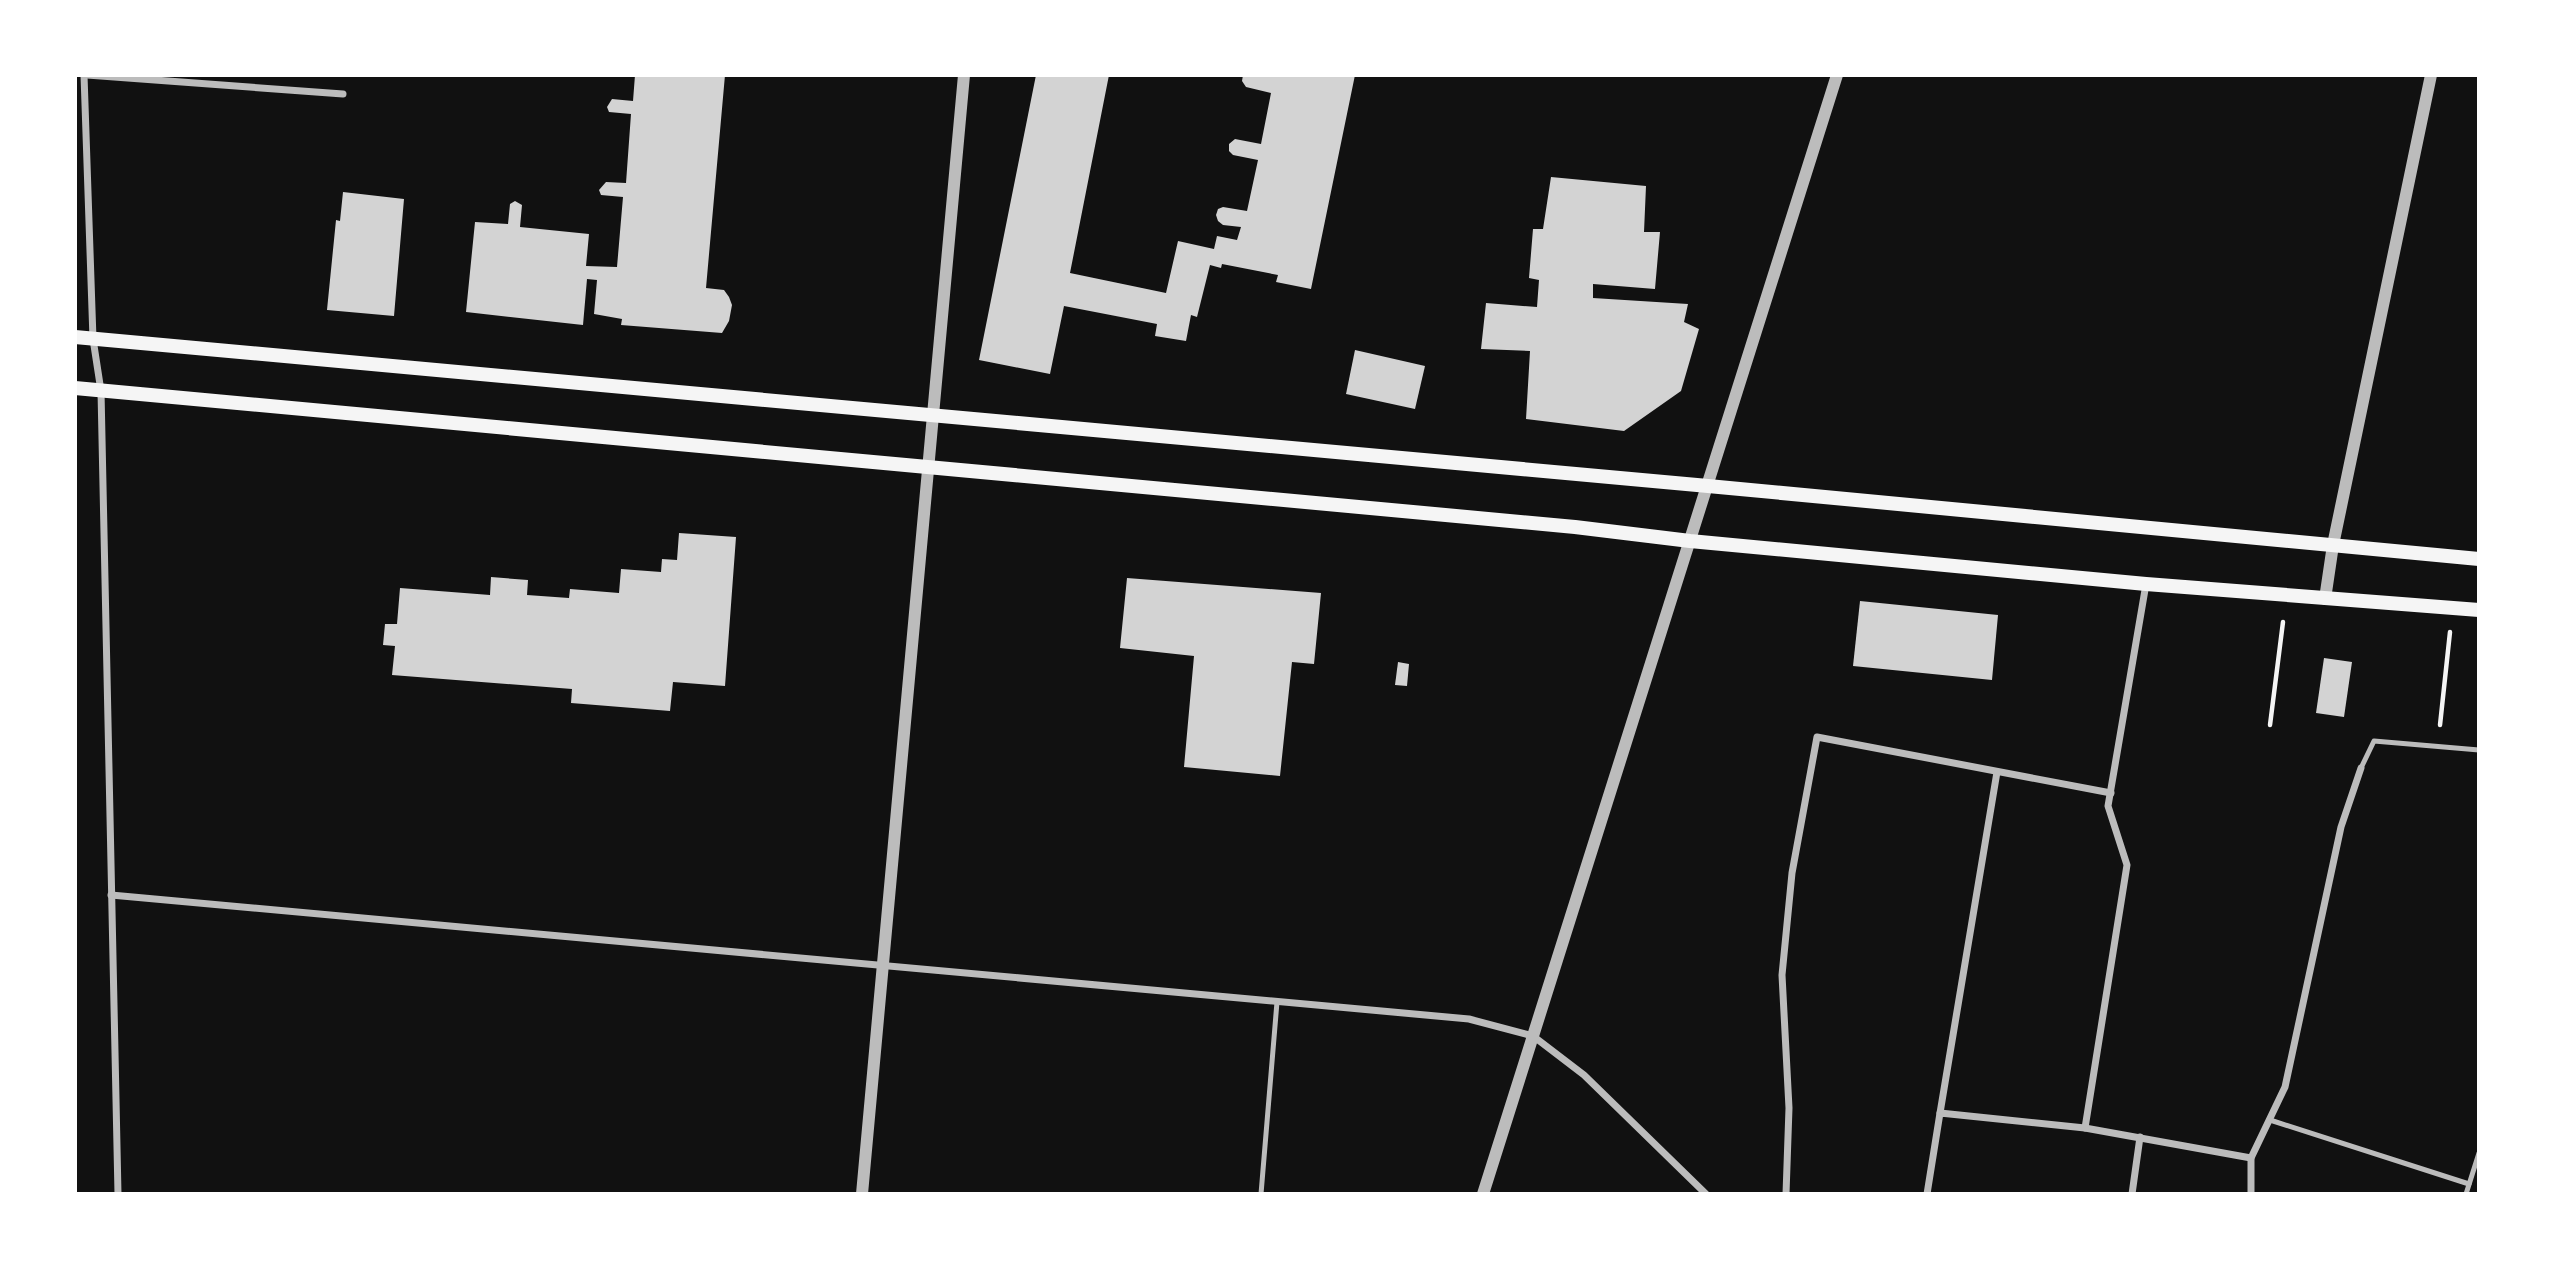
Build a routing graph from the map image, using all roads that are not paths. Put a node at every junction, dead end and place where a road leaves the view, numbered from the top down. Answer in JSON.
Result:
{"nodes":[{"id":1,"x":86,"y":75,"type":"edge"},
{"id":2,"x":964,"y":75,"type":"edge"},
{"id":3,"x":1837,"y":75,"type":"edge"},
{"id":4,"x":2431,"y":75,"type":"edge"},
{"id":5,"x":343,"y":94,"type":"dead end"},
{"id":6,"x":75,"y":337,"type":"edge"},
{"id":7,"x":93,"y":339,"type":"junction"},
{"id":8,"x":75,"y":388,"type":"edge"},
{"id":9,"x":101,"y":391,"type":"junction"},
{"id":10,"x":932,"y":416,"type":"junction"},
{"id":11,"x":927,"y":467,"type":"junction"},
{"id":12,"x":1708,"y":486,"type":"junction"},
{"id":13,"x":1690,"y":541,"type":"junction"},
{"id":14,"x":2333,"y":545,"type":"junction"},
{"id":15,"x":2479,"y":559,"type":"edge"},
{"id":16,"x":2146,"y":584,"type":"junction"},
{"id":17,"x":2325,"y":599,"type":"junction"},
{"id":18,"x":2479,"y":610,"type":"edge"},
{"id":19,"x":2479,"y":750,"type":"edge"},
{"id":20,"x":2361,"y":768,"type":"joint"},
{"id":21,"x":1997,"y":772,"type":"junction"},
{"id":22,"x":2111,"y":793,"type":"junction"},
{"id":23,"x":111,"y":895,"type":"junction"},
{"id":24,"x":883,"y":966,"type":"junction"},
{"id":25,"x":1277,"y":1002,"type":"junction"},
{"id":26,"x":1533,"y":1036,"type":"junction"},
{"id":27,"x":1940,"y":1113,"type":"junction"},
{"id":28,"x":2270,"y":1120,"type":"junction"},
{"id":29,"x":2085,"y":1128,"type":"junction"},
{"id":30,"x":2140,"y":1137,"type":"junction"},
{"id":31,"x":2479,"y":1153,"type":"edge"},
{"id":32,"x":2251,"y":1158,"type":"junction"},
{"id":33,"x":2469,"y":1184,"type":"junction"},
{"id":34,"x":118,"y":1194,"type":"edge"},
{"id":35,"x":862,"y":1194,"type":"edge"},
{"id":36,"x":1261,"y":1194,"type":"edge"},
{"id":37,"x":1483,"y":1194,"type":"edge"},
{"id":38,"x":1706,"y":1194,"type":"edge"},
{"id":39,"x":1786,"y":1194,"type":"edge"},
{"id":40,"x":1927,"y":1194,"type":"edge"},
{"id":41,"x":2132,"y":1194,"type":"edge"},
{"id":42,"x":2251,"y":1194,"type":"edge"},
{"id":43,"x":2466,"y":1194,"type":"edge"}],
"edges":[{"from":1,"to":5,"type":"street"},
{"from":1,"to":7,"type":"street"},
{"from":2,"to":10,"type":"street"},
{"from":3,"to":12,"type":"street"},
{"from":4,"to":14,"type":"street"},
{"from":6,"to":7,"type":"main road"},
{"from":7,"to":9,"type":"street"},
{"from":7,"to":10,"type":"main road"},
{"from":8,"to":9,"type":"main road"},
{"from":9,"to":11,"type":"main road"},
{"from":9,"to":23,"type":"street"},
{"from":10,"to":11,"type":"street"},
{"from":10,"to":12,"type":"main road"},
{"from":11,"to":13,"type":"main road"},
{"from":11,"to":24,"type":"street"},
{"from":12,"to":13,"type":"street"},
{"from":12,"to":14,"type":"main road"},
{"from":13,"to":16,"type":"main road"},
{"from":13,"to":26,"type":"street"},
{"from":14,"to":15,"type":"main road"},
{"from":14,"to":17,"type":"street"},
{"from":16,"to":17,"type":"main road"},
{"from":16,"to":22,"type":"street"},
{"from":17,"to":18,"type":"main road"},
{"from":19,"to":20,"type":"lane"},
{"from":20,"to":28,"type":"street"},
{"from":21,"to":22,"type":"street"},
{"from":21,"to":27,"type":"street"},
{"from":21,"to":39,"type":"street"},
{"from":22,"to":29,"type":"street"},
{"from":23,"to":24,"type":"street"},
{"from":23,"to":34,"type":"street"},
{"from":24,"to":25,"type":"street"},
{"from":24,"to":35,"type":"street"},
{"from":25,"to":26,"type":"street"},
{"from":25,"to":36,"type":"lane"},
{"from":26,"to":37,"type":"street"},
{"from":26,"to":38,"type":"street"},
{"from":27,"to":29,"type":"street"},
{"from":27,"to":40,"type":"street"},
{"from":28,"to":32,"type":"street"},
{"from":28,"to":33,"type":"lane"},
{"from":29,"to":30,"type":"street"},
{"from":30,"to":32,"type":"street"},
{"from":30,"to":41,"type":"street"},
{"from":31,"to":33,"type":"lane"},
{"from":32,"to":42,"type":"street"},
{"from":33,"to":43,"type":"lane"}]}
